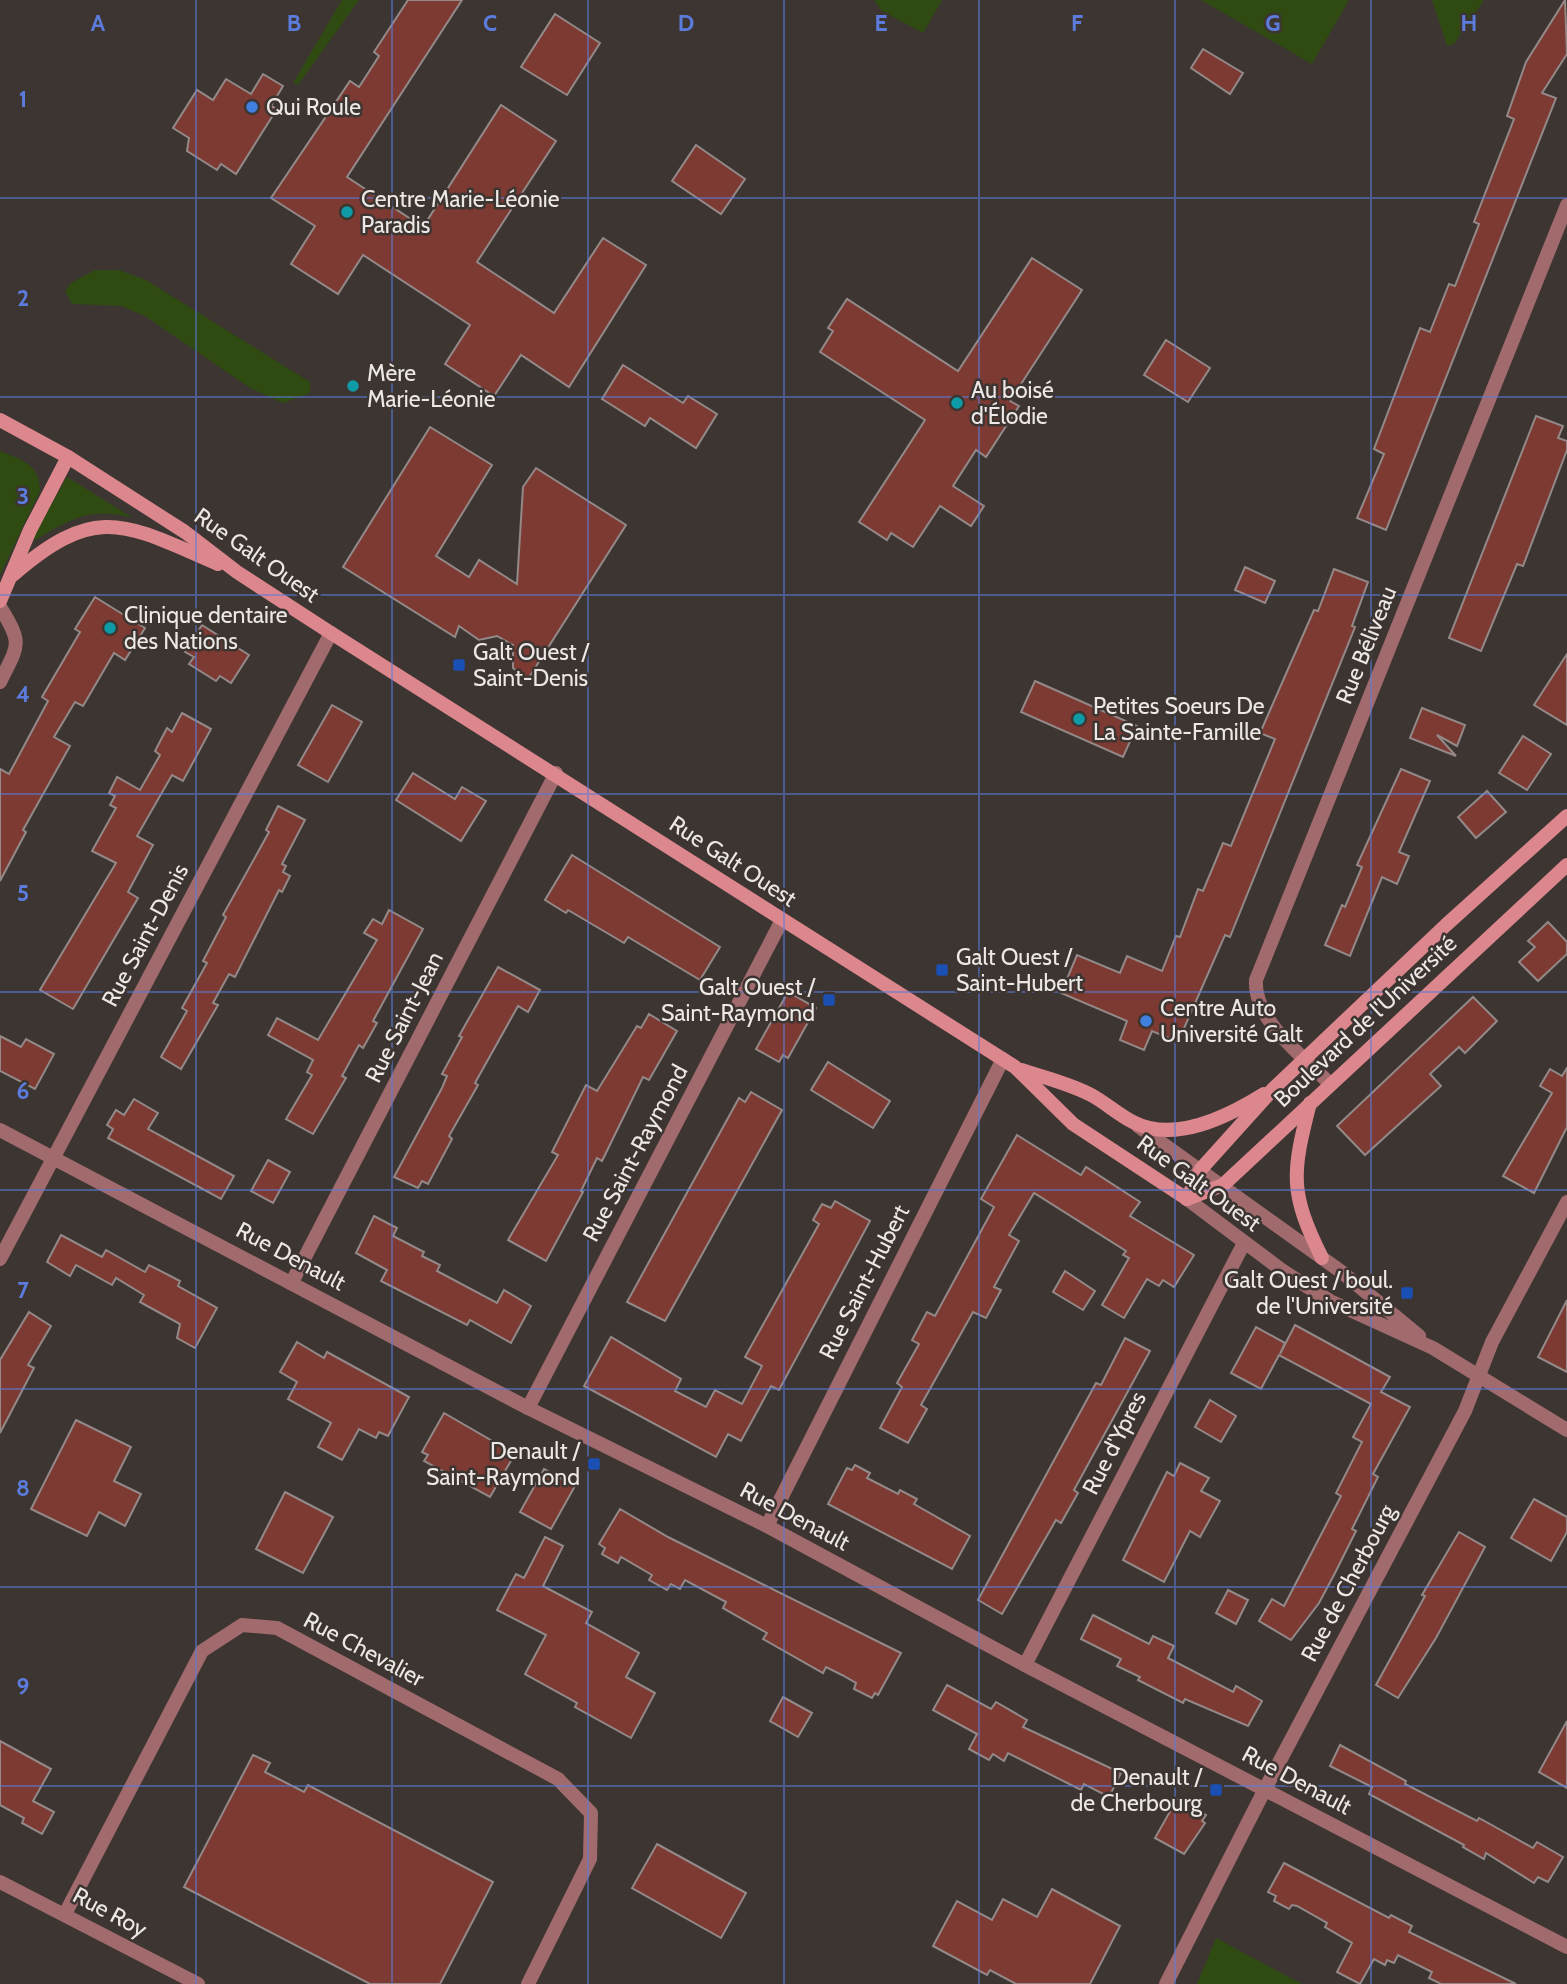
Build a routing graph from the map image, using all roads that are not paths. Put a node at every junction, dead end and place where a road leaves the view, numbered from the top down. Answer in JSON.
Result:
{"nodes":[{"id":1,"x":1567,"y":205,"type":"edge"},
{"id":2,"x":0,"y":420,"type":"edge"},
{"id":3,"x":68,"y":457,"type":"junction"},
{"id":4,"x":236,"y":572,"type":"junction"},
{"id":5,"x":13,"y":575,"type":"junction"},
{"id":6,"x":0,"y":601,"type":"edge"},
{"id":7,"x":0,"y":607,"type":"edge"},
{"id":8,"x":331,"y":633,"type":"junction"},
{"id":9,"x":0,"y":682,"type":"edge"},
{"id":10,"x":556,"y":774,"type":"junction"},
{"id":11,"x":1567,"y":816,"type":"edge"},
{"id":12,"x":1567,"y":865,"type":"edge"},
{"id":13,"x":782,"y":920,"type":"junction"},
{"id":14,"x":1304,"y":1058,"type":"junction"},
{"id":15,"x":1009,"y":1063,"type":"junction"},
{"id":16,"x":1330,"y":1084,"type":"junction"},
{"id":17,"x":1274,"y":1088,"type":"junction"},
{"id":18,"x":1310,"y":1103,"type":"junction"},
{"id":19,"x":1135,"y":1124,"type":"junction"},
{"id":20,"x":0,"y":1130,"type":"edge"},
{"id":21,"x":53,"y":1157,"type":"junction"},
{"id":22,"x":1201,"y":1169,"type":"junction"},
{"id":23,"x":1223,"y":1185,"type":"junction"},
{"id":24,"x":1187,"y":1199,"type":"junction"},
{"id":25,"x":1567,"y":1202,"type":"edge"},
{"id":26,"x":1244,"y":1243,"type":"junction"},
{"id":27,"x":1322,"y":1258,"type":"junction"},
{"id":28,"x":0,"y":1259,"type":"edge"},
{"id":29,"x":292,"y":1282,"type":"junction"},
{"id":30,"x":1433,"y":1348,"type":"junction"},
{"id":31,"x":1479,"y":1376,"type":"junction"},
{"id":32,"x":528,"y":1408,"type":"junction"},
{"id":33,"x":1567,"y":1430,"type":"edge"},
{"id":34,"x":767,"y":1526,"type":"junction"},
{"id":35,"x":1025,"y":1665,"type":"junction"},
{"id":36,"x":1265,"y":1789,"type":"junction"},
{"id":37,"x":0,"y":1882,"type":"edge"},
{"id":38,"x":65,"y":1914,"type":"junction"},
{"id":39,"x":1567,"y":1947,"type":"edge"},
{"id":40,"x":198,"y":1984,"type":"edge"},
{"id":41,"x":528,"y":1984,"type":"edge"},
{"id":42,"x":1166,"y":1984,"type":"edge"}],
"edges":[{"from":1,"to":14,"type":"street","name":"Rue Béliveau"},
{"from":2,"to":3,"type":"main road","name":"Rue Galt Ouest"},
{"from":3,"to":4,"type":"main road","name":"Rue Galt Ouest"},
{"from":3,"to":5,"type":"main road"},
{"from":4,"to":5,"type":"main road"},
{"from":4,"to":8,"type":"main road","name":"Rue Galt Ouest"},
{"from":5,"to":6,"type":"main road"},
{"from":7,"to":9,"type":"street"},
{"from":8,"to":10,"type":"main road","name":"Rue Galt Ouest"},
{"from":8,"to":21,"type":"street","name":"Rue Saint-Denis"},
{"from":10,"to":13,"type":"main road","name":"Rue Galt Ouest"},
{"from":10,"to":29,"type":"street","name":"Rue Saint-Jean"},
{"from":11,"to":14,"type":"main road","name":"Boulevard de l'Université"},
{"from":12,"to":16,"type":"main road","name":"Boulevard de l'Université"},
{"from":13,"to":15,"type":"main road","name":"Rue Galt Ouest"},
{"from":13,"to":32,"type":"street","name":"Rue Saint-Raymond"},
{"from":14,"to":16,"type":"street","name":"Rue Béliveau"},
{"from":14,"to":17,"type":"main road","name":"Boulevard de l'Université"},
{"from":15,"to":19,"type":"main road"},
{"from":15,"to":24,"type":"main road","name":"Rue Galt Ouest"},
{"from":15,"to":34,"type":"street","name":"Rue Saint-Hubert"},
{"from":16,"to":18,"type":"main road","name":"Boulevard de l'Université"},
{"from":17,"to":19,"type":"main road"},
{"from":17,"to":22,"type":"main road"},
{"from":18,"to":23,"type":"main road","name":"Boulevard de l'Université"},
{"from":18,"to":27,"type":"main road"},
{"from":19,"to":22,"type":"street","name":"Rue Galt Ouest"},
{"from":20,"to":21,"type":"street","name":"Rue Denault"},
{"from":21,"to":28,"type":"street","name":"Rue Saint-Denis"},
{"from":21,"to":29,"type":"street","name":"Rue Denault"},
{"from":22,"to":23,"type":"street","name":"Rue Galt Ouest"},
{"from":22,"to":24,"type":"main road"},
{"from":23,"to":24,"type":"main road","name":"Boulevard de l'Université"},
{"from":23,"to":27,"type":"street","name":"Rue Galt Ouest"},
{"from":24,"to":26,"type":"street","name":"Rue Galt Ouest"},
{"from":25,"to":31,"type":"street","name":"Rue de Cherbourg"},
{"from":26,"to":30,"type":"street","name":"Rue Galt Ouest"},
{"from":26,"to":35,"type":"street","name":"Rue d'Ypres"},
{"from":27,"to":30,"type":"street","name":"Rue Galt Ouest"},
{"from":29,"to":32,"type":"street","name":"Rue Denault"},
{"from":30,"to":31,"type":"street","name":"Rue Galt Ouest"},
{"from":31,"to":33,"type":"street","name":"Rue Galt Ouest"},
{"from":31,"to":36,"type":"street","name":"Rue de Cherbourg"},
{"from":32,"to":34,"type":"street","name":"Rue Denault"},
{"from":34,"to":35,"type":"street","name":"Rue Denault"},
{"from":35,"to":36,"type":"street","name":"Rue Denault"},
{"from":36,"to":39,"type":"street","name":"Rue Denault"},
{"from":36,"to":42,"type":"street","name":"Rue de Cherbourg"},
{"from":37,"to":38,"type":"street","name":"Rue Roy"},
{"from":38,"to":40,"type":"street","name":"Rue Roy"},
{"from":38,"to":41,"type":"street","name":"Rue Chevalier"}]}
